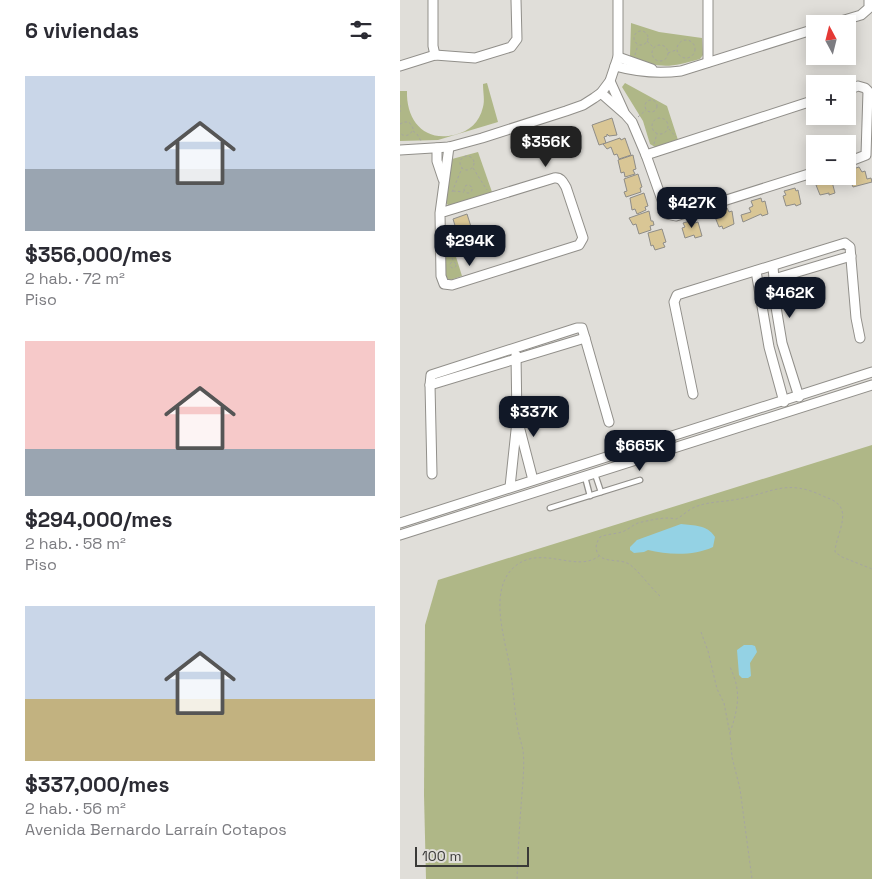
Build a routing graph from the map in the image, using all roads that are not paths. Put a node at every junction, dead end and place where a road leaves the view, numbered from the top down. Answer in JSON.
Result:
{"nodes":[{"id":1,"x":433,"y":0,"type":"edge"},
{"id":2,"x":516,"y":0,"type":"edge"},
{"id":3,"x":618,"y":0,"type":"edge"},
{"id":4,"x":708,"y":0,"type":"edge"},
{"id":5,"x":869,"y":0,"type":"edge"},
{"id":6,"x":856,"y":16,"type":"edge"},
{"id":7,"x":806,"y":32,"type":"edge"},
{"id":8,"x":435,"y":55,"type":"junction"},
{"id":9,"x":618,"y":57,"type":"junction"},
{"id":10,"x":708,"y":62,"type":"junction"},
{"id":11,"x":400,"y":66,"type":"edge"},
{"id":12,"x":615,"y":66,"type":"junction"},
{"id":13,"x":664,"y":73,"type":"junction"},
{"id":14,"x":610,"y":81,"type":"junction"},
{"id":15,"x":856,"y":87,"type":"edge"},
{"id":16,"x":601,"y":93,"type":"junction"},
{"id":17,"x":806,"y":103,"type":"edge"},
{"id":18,"x":625,"y":114,"type":"junction"},
{"id":19,"x":449,"y":147,"type":"junction"},
{"id":20,"x":436,"y":148,"type":"junction"},
{"id":21,"x":400,"y":151,"type":"edge"},
{"id":22,"x":646,"y":155,"type":"junction"},
{"id":23,"x":856,"y":158,"type":"edge"},
{"id":24,"x":806,"y":175,"type":"edge"},
{"id":25,"x":444,"y":179,"type":"junction"},
{"id":26,"x":440,"y":213,"type":"junction"},
{"id":27,"x":851,"y":256,"type":"junction"},
{"id":28,"x":773,"y":266,"type":"junction"},
{"id":29,"x":756,"y":271,"type":"junction"},
{"id":30,"x":774,"y":279,"type":"junction"},
{"id":31,"x":585,"y":338,"type":"junction"},
{"id":32,"x":860,"y":338,"type":"dead end"},
{"id":33,"x":515,"y":347,"type":"junction"},
{"id":34,"x":516,"y":360,"type":"junction"},
{"id":35,"x":872,"y":372,"type":"edge"},
{"id":36,"x":430,"y":385,"type":"junction"},
{"id":37,"x":872,"y":385,"type":"edge"},
{"id":38,"x":693,"y":394,"type":"dead end"},
{"id":39,"x":799,"y":397,"type":"junction"},
{"id":40,"x":784,"y":402,"type":"junction"},
{"id":41,"x":517,"y":421,"type":"junction"},
{"id":42,"x":609,"y":422,"type":"dead end"},
{"id":43,"x":643,"y":446,"type":"junction"},
{"id":44,"x":647,"y":458,"type":"junction"},
{"id":45,"x":432,"y":474,"type":"dead end"},
{"id":46,"x":596,"y":474,"type":"junction"},
{"id":47,"x":585,"y":477,"type":"junction"},
{"id":48,"x":533,"y":480,"type":"junction"},
{"id":49,"x":640,"y":480,"type":"dead end"},
{"id":50,"x":510,"y":487,"type":"junction"},
{"id":51,"x":601,"y":492,"type":"junction"},
{"id":52,"x":590,"y":496,"type":"junction"},
{"id":53,"x":458,"y":504,"type":"junction"},
{"id":54,"x":550,"y":508,"type":"dead end"},
{"id":55,"x":431,"y":513,"type":"junction"},
{"id":56,"x":461,"y":516,"type":"junction"},
{"id":57,"x":400,"y":523,"type":"edge"},
{"id":58,"x":434,"y":524,"type":"junction"},
{"id":59,"x":400,"y":536,"type":"edge"}],
"edges":[{"from":1,"to":8,"type":"street"},
{"from":2,"to":8,"type":"street"},
{"from":3,"to":9,"type":"street"},
{"from":4,"to":10,"type":"street"},
{"from":5,"to":6,"type":"street"},
{"from":7,"to":10,"type":"street"},
{"from":8,"to":11,"type":"street"},
{"from":9,"to":12,"type":"street"},
{"from":9,"to":13,"type":"street"},
{"from":10,"to":13,"type":"street"},
{"from":12,"to":13,"type":"street"},
{"from":12,"to":14,"type":"street"},
{"from":14,"to":16,"type":"street"},
{"from":14,"to":18,"type":"street"},
{"from":15,"to":23,"type":"street"},
{"from":16,"to":18,"type":"street"},
{"from":16,"to":19,"type":"street"},
{"from":17,"to":22,"type":"street"},
{"from":18,"to":22,"type":"street"},
{"from":19,"to":20,"type":"street"},
{"from":19,"to":25,"type":"street"},
{"from":20,"to":21,"type":"street"},
{"from":20,"to":25,"type":"street"},
{"from":22,"to":24,"type":"street"},
{"from":25,"to":26,"type":"street"},
{"from":26,"to":26,"type":"street"},
{"from":27,"to":28,"type":"street"},
{"from":27,"to":30,"type":"street"},
{"from":27,"to":32,"type":"street"},
{"from":28,"to":29,"type":"street"},
{"from":28,"to":30,"type":"street"},
{"from":29,"to":38,"type":"street"},
{"from":29,"to":40,"type":"street"},
{"from":30,"to":39,"type":"street"},
{"from":31,"to":33,"type":"street"},
{"from":31,"to":34,"type":"street"},
{"from":31,"to":42,"type":"street"},
{"from":33,"to":34,"type":"street"},
{"from":33,"to":36,"type":"street"},
{"from":34,"to":36,"type":"street"},
{"from":34,"to":41,"type":"street"},
{"from":35,"to":39,"type":"street"},
{"from":36,"to":45,"type":"street"},
{"from":37,"to":44,"type":"street"},
{"from":39,"to":40,"type":"street"},
{"from":40,"to":43,"type":"street"},
{"from":41,"to":48,"type":"street"},
{"from":41,"to":50,"type":"street"},
{"from":43,"to":44,"type":"street"},
{"from":43,"to":48,"type":"street"},
{"from":44,"to":46,"type":"street"},
{"from":46,"to":47,"type":"street"},
{"from":46,"to":51,"type":"lane"},
{"from":47,"to":52,"type":"lane"},
{"from":47,"to":56,"type":"street"},
{"from":48,"to":50,"type":"street"},
{"from":49,"to":51,"type":"lane"},
{"from":50,"to":53,"type":"street"},
{"from":51,"to":52,"type":"lane"},
{"from":52,"to":54,"type":"lane"},
{"from":53,"to":55,"type":"street"},
{"from":53,"to":56,"type":"street"},
{"from":55,"to":57,"type":"street"},
{"from":55,"to":58,"type":"street"},
{"from":56,"to":58,"type":"street"},
{"from":58,"to":59,"type":"street"}]}
